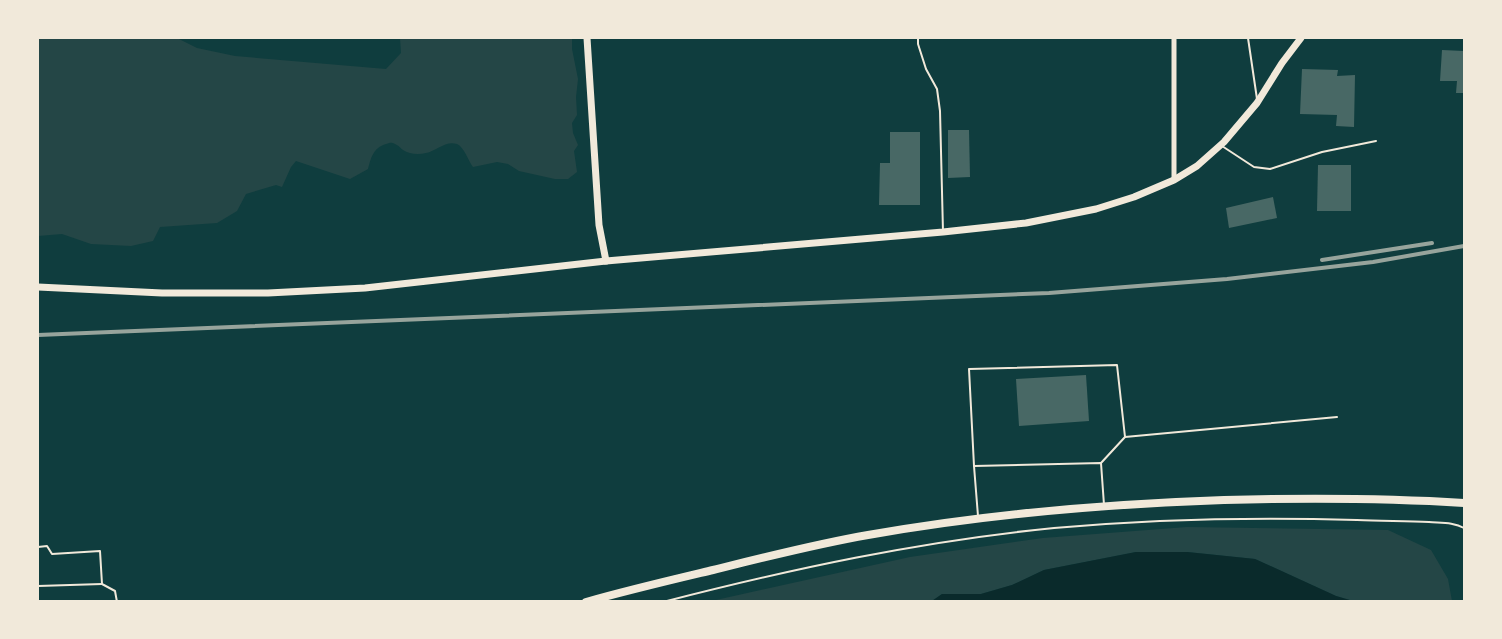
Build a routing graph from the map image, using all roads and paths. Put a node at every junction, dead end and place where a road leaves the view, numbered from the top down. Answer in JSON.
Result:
{"nodes":[{"id":1,"x":587,"y":38,"type":"edge"},
{"id":2,"x":918,"y":38,"type":"edge"},
{"id":3,"x":1174,"y":38,"type":"edge"},
{"id":4,"x":1248,"y":38,"type":"edge"},
{"id":5,"x":1301,"y":38,"type":"edge"},
{"id":6,"x":1258,"y":102,"type":"junction"},
{"id":7,"x":1376,"y":141,"type":"dead end"},
{"id":8,"x":1220,"y":145,"type":"junction"},
{"id":9,"x":1174,"y":180,"type":"junction"},
{"id":10,"x":943,"y":232,"type":"junction"},
{"id":11,"x":606,"y":261,"type":"junction"},
{"id":12,"x":38,"y":287,"type":"edge"},
{"id":13,"x":1337,"y":417,"type":"dead end"},
{"id":14,"x":1125,"y":437,"type":"junction"},
{"id":15,"x":1101,"y":463,"type":"junction"},
{"id":16,"x":974,"y":466,"type":"junction"},
{"id":17,"x":1464,"y":503,"type":"edge"},
{"id":18,"x":1105,"y":506,"type":"junction"},
{"id":19,"x":978,"y":519,"type":"junction"},
{"id":20,"x":1464,"y":528,"type":"edge"},
{"id":21,"x":38,"y":547,"type":"edge"},
{"id":22,"x":102,"y":584,"type":"junction"},
{"id":23,"x":38,"y":586,"type":"edge"},
{"id":24,"x":117,"y":602,"type":"edge"},
{"id":25,"x":586,"y":602,"type":"edge"},
{"id":26,"x":663,"y":602,"type":"edge"}],
"edges":[{"from":1,"to":11,"type":"street"},
{"from":2,"to":10,"type":"lane"},
{"from":3,"to":9,"type":"street"},
{"from":4,"to":6,"type":"lane"},
{"from":5,"to":6,"type":"street"},
{"from":6,"to":8,"type":"street"},
{"from":7,"to":8,"type":"lane"},
{"from":8,"to":9,"type":"street"},
{"from":9,"to":10,"type":"street"},
{"from":10,"to":11,"type":"street"},
{"from":11,"to":12,"type":"street"},
{"from":13,"to":14,"type":"lane"},
{"from":14,"to":15,"type":"lane"},
{"from":14,"to":16,"type":"lane"},
{"from":15,"to":16,"type":"lane"},
{"from":15,"to":18,"type":"lane"},
{"from":16,"to":19,"type":"lane"},
{"from":17,"to":18,"type":"main road"},
{"from":18,"to":19,"type":"main road"},
{"from":19,"to":25,"type":"main road"},
{"from":20,"to":26,"type":"path"},
{"from":21,"to":22,"type":"lane"},
{"from":22,"to":23,"type":"lane"},
{"from":22,"to":24,"type":"lane"}]}
